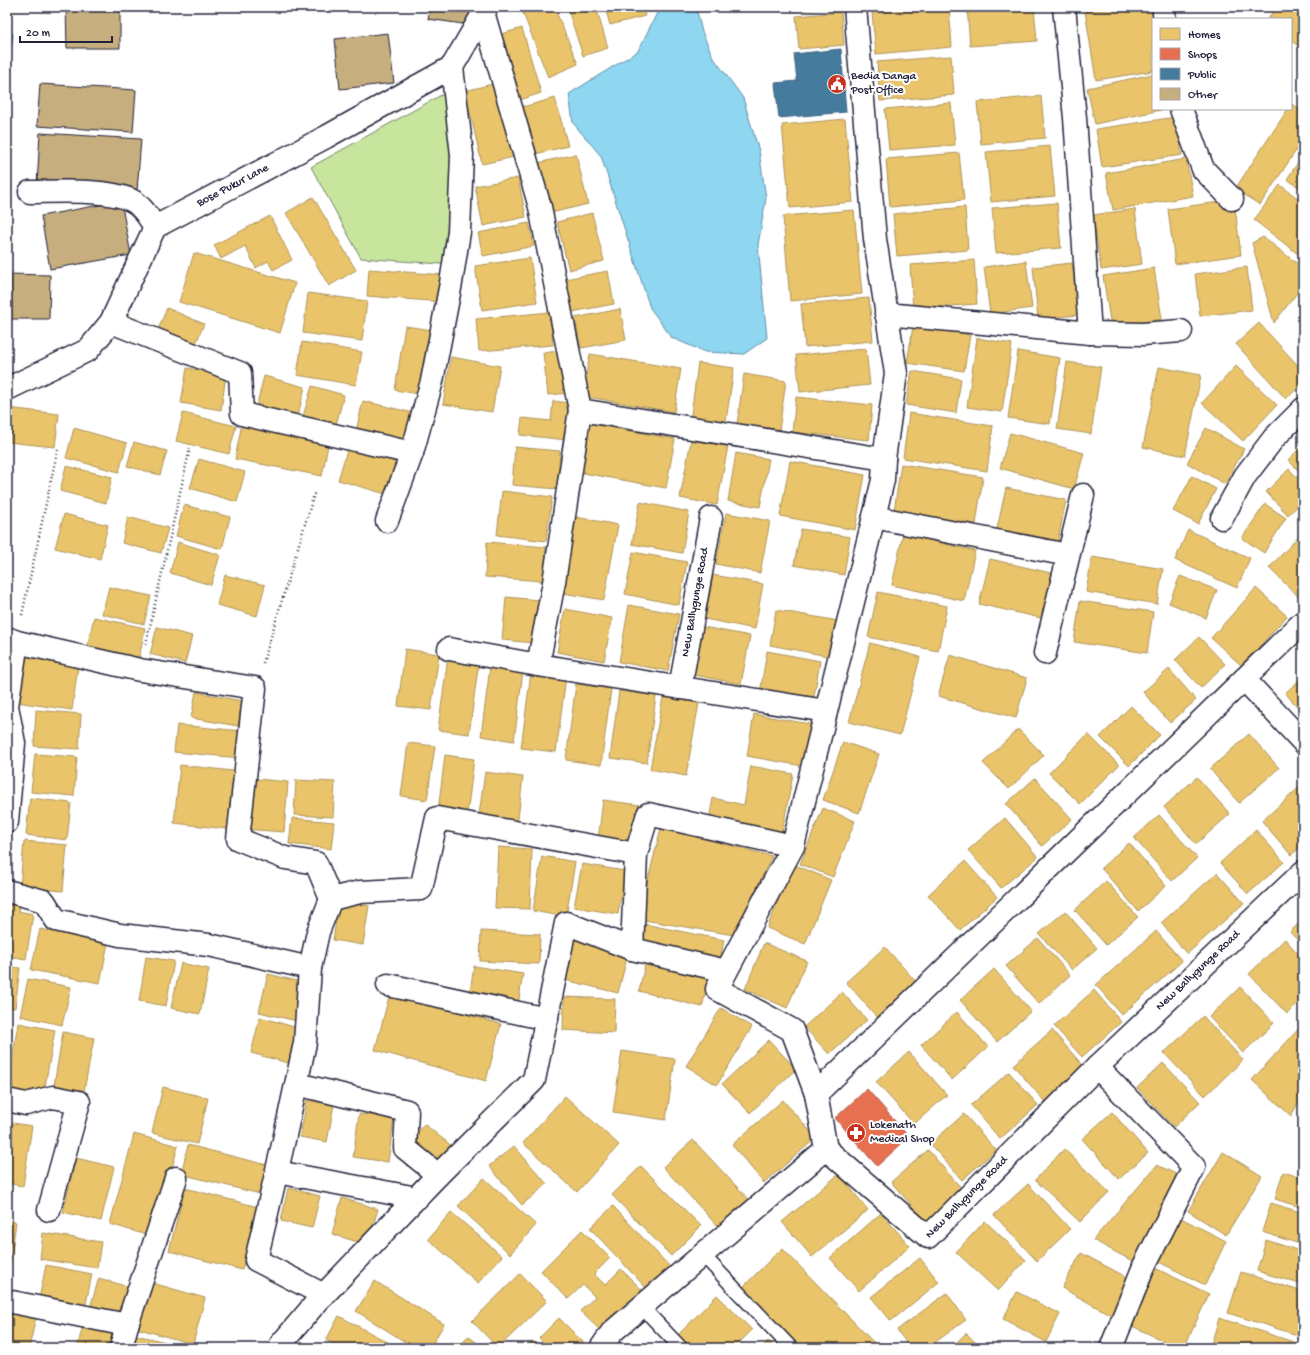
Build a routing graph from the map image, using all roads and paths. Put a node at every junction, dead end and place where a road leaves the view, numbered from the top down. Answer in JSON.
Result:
{"nodes":[{"id":1,"x":855,"y":7,"type":"edge"},
{"id":2,"x":1064,"y":7,"type":"edge"},
{"id":3,"x":1164,"y":7,"type":"edge"},
{"id":4,"x":485,"y":9,"type":"edge"},
{"id":5,"x":1165,"y":18,"type":"edge"},
{"id":6,"x":452,"y":67,"type":"junction"},
{"id":7,"x":1181,"y":110,"type":"edge"},
{"id":8,"x":30,"y":192,"type":"dead end"},
{"id":9,"x":1232,"y":198,"type":"dead end"},
{"id":10,"x":155,"y":227,"type":"junction"},
{"id":11,"x":886,"y":314,"type":"junction"},
{"id":12,"x":111,"y":322,"type":"junction"},
{"id":13,"x":1181,"y":331,"type":"dead end"},
{"id":14,"x":1090,"y":333,"type":"junction"},
{"id":15,"x":7,"y":389,"type":"edge"},
{"id":16,"x":1303,"y":409,"type":"edge"},
{"id":17,"x":580,"y":410,"type":"junction"},
{"id":18,"x":58,"y":448,"type":"dead end"},
{"id":19,"x":190,"y":448,"type":"dead end"},
{"id":20,"x":412,"y":453,"type":"junction"},
{"id":21,"x":884,"y":459,"type":"junction"},
{"id":22,"x":315,"y":491,"type":"dead end"},
{"id":23,"x":1083,"y":495,"type":"dead end"},
{"id":24,"x":874,"y":517,"type":"junction"},
{"id":25,"x":711,"y":518,"type":"dead end"},
{"id":26,"x":1222,"y":518,"type":"dead end"},
{"id":27,"x":387,"y":520,"type":"dead end"},
{"id":28,"x":1068,"y":555,"type":"junction"},
{"id":29,"x":1303,"y":622,"type":"edge"},
{"id":30,"x":12,"y":640,"type":"edge"},
{"id":31,"x":449,"y":649,"type":"dead end"},
{"id":32,"x":1045,"y":653,"type":"dead end"},
{"id":33,"x":538,"y":665,"type":"junction"},
{"id":34,"x":140,"y":670,"type":"junction"},
{"id":35,"x":1244,"y":679,"type":"junction"},
{"id":36,"x":256,"y":688,"type":"junction"},
{"id":37,"x":680,"y":688,"type":"junction"},
{"id":38,"x":826,"y":711,"type":"junction"},
{"id":39,"x":1303,"y":742,"type":"edge"},
{"id":40,"x":7,"y":822,"type":"edge"},
{"id":41,"x":793,"y":846,"type":"junction"},
{"id":42,"x":636,"y":854,"type":"junction"},
{"id":43,"x":1303,"y":872,"type":"edge"},
{"id":44,"x":7,"y":891,"type":"edge"},
{"id":45,"x":331,"y":900,"type":"junction"},
{"id":46,"x":632,"y":949,"type":"junction"},
{"id":47,"x":310,"y":968,"type":"junction"},
{"id":48,"x":726,"y":971,"type":"junction"},
{"id":49,"x":388,"y":985,"type":"dead end"},
{"id":50,"x":547,"y":1019,"type":"junction"},
{"id":51,"x":1097,"y":1067,"type":"junction"},
{"id":52,"x":297,"y":1084,"type":"junction"},
{"id":53,"x":816,"y":1094,"type":"junction"},
{"id":54,"x":7,"y":1100,"type":"edge"},
{"id":55,"x":826,"y":1149,"type":"junction"},
{"id":56,"x":277,"y":1172,"type":"junction"},
{"id":57,"x":438,"y":1176,"type":"junction"},
{"id":58,"x":176,"y":1178,"type":"dead end"},
{"id":59,"x":417,"y":1198,"type":"junction"},
{"id":60,"x":49,"y":1210,"type":"dead end"},
{"id":61,"x":702,"y":1255,"type":"junction"},
{"id":62,"x":324,"y":1295,"type":"junction"},
{"id":63,"x":7,"y":1301,"type":"edge"},
{"id":64,"x":642,"y":1307,"type":"junction"},
{"id":65,"x":127,"y":1325,"type":"junction"},
{"id":66,"x":121,"y":1348,"type":"edge"},
{"id":67,"x":280,"y":1348,"type":"edge"},
{"id":68,"x":601,"y":1348,"type":"edge"},
{"id":69,"x":681,"y":1348,"type":"edge"},
{"id":70,"x":791,"y":1348,"type":"edge"},
{"id":71,"x":1110,"y":1348,"type":"edge"}],
"edges":[{"from":1,"to":11,"type":"street"},
{"from":2,"to":14,"type":"street"},
{"from":3,"to":5,"type":"street"},
{"from":4,"to":6,"type":"street"},
{"from":4,"to":17,"type":"street"},
{"from":6,"to":10,"type":"street","name":"Bose Pukur Lane"},
{"from":6,"to":20,"type":"street"},
{"from":7,"to":9,"type":"street"},
{"from":8,"to":10,"type":"street"},
{"from":10,"to":12,"type":"street"},
{"from":11,"to":14,"type":"street"},
{"from":11,"to":21,"type":"street"},
{"from":12,"to":15,"type":"street"},
{"from":12,"to":20,"type":"street"},
{"from":13,"to":14,"type":"street"},
{"from":16,"to":26,"type":"street"},
{"from":17,"to":21,"type":"street"},
{"from":17,"to":33,"type":"street"},
{"from":18,"to":30,"type":"path"},
{"from":19,"to":34,"type":"path"},
{"from":20,"to":27,"type":"street"},
{"from":21,"to":24,"type":"street"},
{"from":22,"to":36,"type":"path"},
{"from":23,"to":28,"type":"street"},
{"from":24,"to":28,"type":"street"},
{"from":24,"to":38,"type":"street"},
{"from":25,"to":37,"type":"street","name":"New Ballygunge Road"},
{"from":28,"to":32,"type":"street"},
{"from":29,"to":35,"type":"street"},
{"from":30,"to":34,"type":"street"},
{"from":30,"to":40,"type":"street"},
{"from":31,"to":33,"type":"street"},
{"from":33,"to":37,"type":"street"},
{"from":34,"to":36,"type":"street"},
{"from":35,"to":39,"type":"street"},
{"from":35,"to":53,"type":"street"},
{"from":36,"to":45,"type":"street"},
{"from":37,"to":38,"type":"street"},
{"from":38,"to":41,"type":"street"},
{"from":41,"to":42,"type":"street"},
{"from":41,"to":48,"type":"street"},
{"from":42,"to":45,"type":"street"},
{"from":42,"to":46,"type":"street"},
{"from":43,"to":51,"type":"street","name":"New Ballygunge Road"},
{"from":44,"to":47,"type":"street"},
{"from":45,"to":47,"type":"street"},
{"from":46,"to":48,"type":"street"},
{"from":46,"to":50,"type":"street"},
{"from":47,"to":52,"type":"street"},
{"from":48,"to":53,"type":"street"},
{"from":49,"to":50,"type":"street"},
{"from":50,"to":57,"type":"street"},
{"from":51,"to":55,"type":"street","name":"New Ballygunge Road"},
{"from":51,"to":71,"type":"street"},
{"from":52,"to":56,"type":"street"},
{"from":52,"to":57,"type":"street"},
{"from":53,"to":55,"type":"street"},
{"from":54,"to":60,"type":"street"},
{"from":55,"to":61,"type":"street"},
{"from":56,"to":59,"type":"street"},
{"from":56,"to":62,"type":"street"},
{"from":57,"to":59,"type":"street"},
{"from":58,"to":65,"type":"street"},
{"from":59,"to":62,"type":"street"},
{"from":61,"to":64,"type":"street"},
{"from":61,"to":70,"type":"lane"},
{"from":62,"to":67,"type":"street"},
{"from":63,"to":65,"type":"street"},
{"from":64,"to":68,"type":"street"},
{"from":64,"to":69,"type":"lane"},
{"from":65,"to":66,"type":"street"}]}
